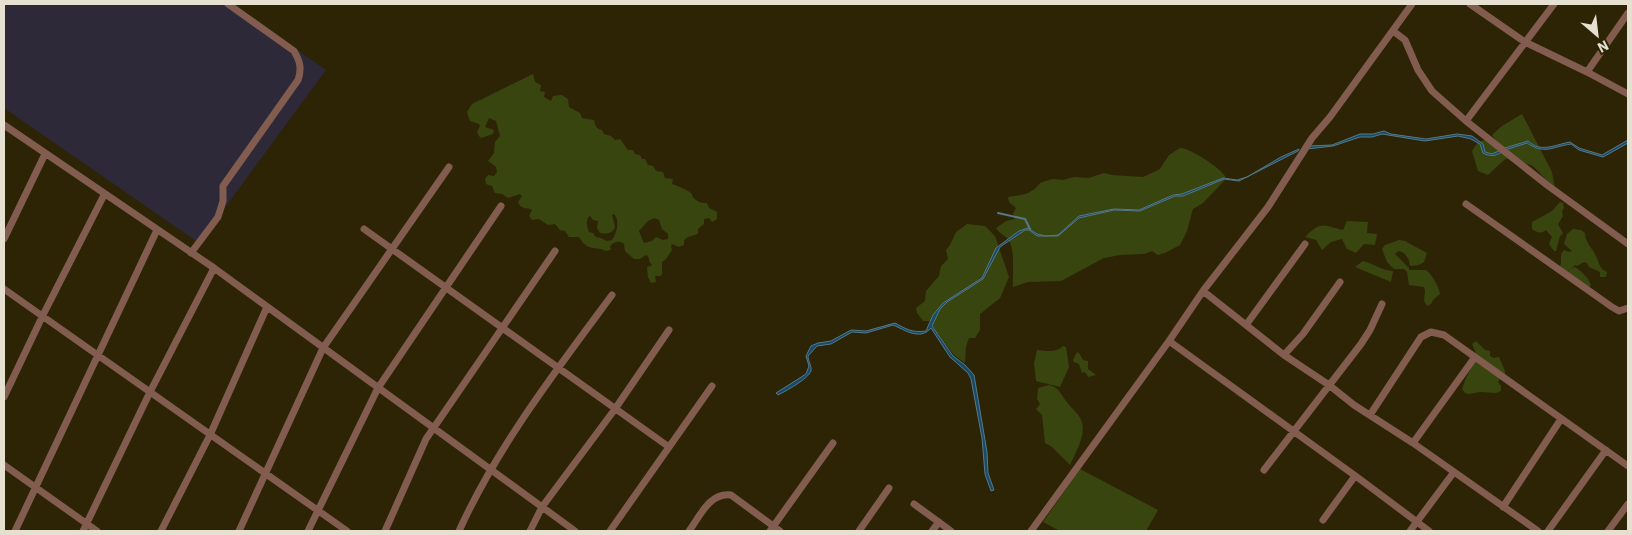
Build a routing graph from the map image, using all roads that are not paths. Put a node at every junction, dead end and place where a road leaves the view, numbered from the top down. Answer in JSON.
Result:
{"nodes":[{"id":1,"x":228,"y":4,"type":"edge"},
{"id":2,"x":1412,"y":4,"type":"edge"},
{"id":3,"x":1470,"y":4,"type":"edge"},
{"id":4,"x":1554,"y":4,"type":"edge"},
{"id":5,"x":1628,"y":13,"type":"edge"},
{"id":6,"x":1393,"y":30,"type":"junction"},
{"id":7,"x":1525,"y":42,"type":"junction"},
{"id":8,"x":1587,"y":72,"type":"junction"},
{"id":9,"x":1628,"y":94,"type":"edge"},
{"id":10,"x":1466,"y":120,"type":"junction"},
{"id":11,"x":4,"y":125,"type":"edge"},
{"id":12,"x":45,"y":154,"type":"junction"},
{"id":13,"x":449,"y":166,"type":"dead end"},
{"id":14,"x":104,"y":195,"type":"junction"},
{"id":15,"x":1466,"y":204,"type":"dead end"},
{"id":16,"x":500,"y":206,"type":"dead end"},
{"id":17,"x":364,"y":229,"type":"dead end"},
{"id":18,"x":157,"y":230,"type":"junction"},
{"id":19,"x":4,"y":238,"type":"edge"},
{"id":20,"x":1305,"y":244,"type":"dead end"},
{"id":21,"x":1628,"y":244,"type":"edge"},
{"id":22,"x":392,"y":250,"type":"junction"},
{"id":23,"x":555,"y":251,"type":"dead end"},
{"id":24,"x":191,"y":253,"type":"junction"},
{"id":25,"x":214,"y":268,"type":"junction"},
{"id":26,"x":1340,"y":282,"type":"dead end"},
{"id":27,"x":445,"y":288,"type":"junction"},
{"id":28,"x":4,"y":289,"type":"edge"},
{"id":29,"x":1203,"y":291,"type":"junction"},
{"id":30,"x":612,"y":295,"type":"dead end"},
{"id":31,"x":1382,"y":304,"type":"dead end"},
{"id":32,"x":267,"y":307,"type":"junction"},
{"id":33,"x":1628,"y":308,"type":"edge"},
{"id":34,"x":43,"y":315,"type":"junction"},
{"id":35,"x":1246,"y":325,"type":"junction"},
{"id":36,"x":502,"y":328,"type":"junction"},
{"id":37,"x":669,"y":330,"type":"dead end"},
{"id":38,"x":1170,"y":342,"type":"junction"},
{"id":39,"x":324,"y":348,"type":"junction"},
{"id":40,"x":98,"y":355,"type":"junction"},
{"id":41,"x":1284,"y":355,"type":"junction"},
{"id":42,"x":1475,"y":357,"type":"junction"},
{"id":43,"x":557,"y":368,"type":"junction"},
{"id":44,"x":1329,"y":385,"type":"junction"},
{"id":45,"x":712,"y":386,"type":"dead end"},
{"id":46,"x":378,"y":388,"type":"junction"},
{"id":47,"x":150,"y":392,"type":"junction"},
{"id":48,"x":4,"y":397,"type":"edge"},
{"id":49,"x":615,"y":409,"type":"junction"},
{"id":50,"x":1370,"y":415,"type":"junction"},
{"id":51,"x":1562,"y":419,"type":"junction"},
{"id":52,"x":434,"y":428,"type":"junction"},
{"id":53,"x":1294,"y":432,"type":"junction"},
{"id":54,"x":210,"y":435,"type":"junction"},
{"id":55,"x":833,"y":443,"type":"dead end"},
{"id":56,"x":1413,"y":443,"type":"junction"},
{"id":57,"x":669,"y":447,"type":"junction"},
{"id":58,"x":1606,"y":450,"type":"junction"},
{"id":59,"x":4,"y":465,"type":"edge"},
{"id":60,"x":1628,"y":466,"type":"edge"},
{"id":61,"x":490,"y":470,"type":"junction"},
{"id":62,"x":1264,"y":470,"type":"dead end"},
{"id":63,"x":1454,"y":472,"type":"junction"},
{"id":64,"x":265,"y":474,"type":"junction"},
{"id":65,"x":1355,"y":476,"type":"junction"},
{"id":66,"x":36,"y":488,"type":"junction"},
{"id":67,"x":889,"y":488,"type":"dead end"},
{"id":68,"x":914,"y":504,"type":"dead end"},
{"id":69,"x":1628,"y":504,"type":"edge"},
{"id":70,"x":542,"y":507,"type":"junction"},
{"id":71,"x":1503,"y":507,"type":"junction"},
{"id":72,"x":318,"y":511,"type":"junction"},
{"id":73,"x":1323,"y":520,"type":"dead end"},
{"id":74,"x":939,"y":522,"type":"junction"},
{"id":75,"x":1416,"y":522,"type":"junction"},
{"id":76,"x":86,"y":524,"type":"junction"},
{"id":77,"x":771,"y":529,"type":"edge"},
{"id":78,"x":16,"y":531,"type":"edge"},
{"id":79,"x":83,"y":531,"type":"edge"},
{"id":80,"x":97,"y":531,"type":"edge"},
{"id":81,"x":162,"y":531,"type":"edge"},
{"id":82,"x":239,"y":531,"type":"edge"},
{"id":83,"x":308,"y":531,"type":"edge"},
{"id":84,"x":347,"y":531,"type":"edge"},
{"id":85,"x":385,"y":531,"type":"edge"},
{"id":86,"x":459,"y":531,"type":"edge"},
{"id":87,"x":530,"y":531,"type":"edge"},
{"id":88,"x":575,"y":531,"type":"edge"},
{"id":89,"x":610,"y":531,"type":"edge"},
{"id":90,"x":689,"y":531,"type":"edge"},
{"id":91,"x":780,"y":531,"type":"edge"},
{"id":92,"x":859,"y":531,"type":"edge"},
{"id":93,"x":932,"y":531,"type":"edge"},
{"id":94,"x":951,"y":531,"type":"edge"},
{"id":95,"x":1031,"y":531,"type":"edge"},
{"id":96,"x":1410,"y":531,"type":"edge"},
{"id":97,"x":1429,"y":531,"type":"edge"},
{"id":98,"x":1538,"y":531,"type":"edge"},
{"id":99,"x":1548,"y":531,"type":"edge"},
{"id":100,"x":1608,"y":531,"type":"edge"}],
"edges":[{"from":1,"to":24,"type":"street"},
{"from":2,"to":6,"type":"street"},
{"from":3,"to":7,"type":"street"},
{"from":4,"to":7,"type":"street"},
{"from":5,"to":8,"type":"street"},
{"from":6,"to":10,"type":"street"},
{"from":6,"to":29,"type":"street"},
{"from":7,"to":8,"type":"street"},
{"from":7,"to":10,"type":"street"},
{"from":8,"to":9,"type":"street"},
{"from":10,"to":21,"type":"street"},
{"from":11,"to":12,"type":"street"},
{"from":12,"to":14,"type":"street"},
{"from":12,"to":19,"type":"street"},
{"from":13,"to":22,"type":"street"},
{"from":14,"to":18,"type":"street"},
{"from":14,"to":34,"type":"street"},
{"from":15,"to":33,"type":"street"},
{"from":16,"to":27,"type":"street"},
{"from":17,"to":22,"type":"street"},
{"from":18,"to":24,"type":"street"},
{"from":18,"to":40,"type":"street"},
{"from":20,"to":35,"type":"street"},
{"from":22,"to":27,"type":"street"},
{"from":22,"to":39,"type":"street"},
{"from":23,"to":36,"type":"street"},
{"from":24,"to":25,"type":"street"},
{"from":25,"to":32,"type":"street"},
{"from":25,"to":47,"type":"street"},
{"from":26,"to":41,"type":"street"},
{"from":27,"to":36,"type":"street"},
{"from":27,"to":46,"type":"street"},
{"from":28,"to":34,"type":"street"},
{"from":29,"to":35,"type":"street"},
{"from":29,"to":38,"type":"street"},
{"from":30,"to":43,"type":"street"},
{"from":31,"to":44,"type":"street"},
{"from":32,"to":39,"type":"street"},
{"from":32,"to":54,"type":"street"},
{"from":34,"to":40,"type":"street"},
{"from":34,"to":48,"type":"street"},
{"from":35,"to":41,"type":"street"},
{"from":36,"to":43,"type":"street"},
{"from":36,"to":52,"type":"street"},
{"from":37,"to":49,"type":"street"},
{"from":38,"to":53,"type":"street"},
{"from":38,"to":95,"type":"street"},
{"from":39,"to":46,"type":"street"},
{"from":39,"to":64,"type":"street"},
{"from":40,"to":47,"type":"street"},
{"from":40,"to":66,"type":"street"},
{"from":41,"to":44,"type":"street"},
{"from":42,"to":50,"type":"street"},
{"from":42,"to":51,"type":"street"},
{"from":42,"to":56,"type":"street"},
{"from":43,"to":49,"type":"street"},
{"from":43,"to":61,"type":"street"},
{"from":44,"to":50,"type":"street"},
{"from":44,"to":53,"type":"street"},
{"from":45,"to":57,"type":"street"},
{"from":46,"to":52,"type":"street"},
{"from":46,"to":72,"type":"street"},
{"from":47,"to":54,"type":"street"},
{"from":47,"to":76,"type":"street"},
{"from":49,"to":57,"type":"street"},
{"from":49,"to":70,"type":"street"},
{"from":50,"to":56,"type":"street"},
{"from":51,"to":58,"type":"street"},
{"from":51,"to":71,"type":"street"},
{"from":52,"to":61,"type":"street"},
{"from":52,"to":85,"type":"street"},
{"from":53,"to":62,"type":"street"},
{"from":53,"to":65,"type":"street"},
{"from":54,"to":64,"type":"street"},
{"from":54,"to":81,"type":"street"},
{"from":55,"to":77,"type":"street"},
{"from":56,"to":63,"type":"street"},
{"from":57,"to":89,"type":"street"},
{"from":58,"to":60,"type":"street"},
{"from":58,"to":99,"type":"street"},
{"from":59,"to":66,"type":"street"},
{"from":61,"to":70,"type":"street"},
{"from":61,"to":86,"type":"street"},
{"from":63,"to":71,"type":"street"},
{"from":63,"to":75,"type":"street"},
{"from":64,"to":72,"type":"street"},
{"from":64,"to":82,"type":"street"},
{"from":65,"to":73,"type":"street"},
{"from":65,"to":75,"type":"street"},
{"from":66,"to":76,"type":"street"},
{"from":66,"to":78,"type":"street"},
{"from":67,"to":92,"type":"street"},
{"from":68,"to":74,"type":"street"},
{"from":69,"to":100,"type":"street"},
{"from":70,"to":87,"type":"street"},
{"from":70,"to":88,"type":"street"},
{"from":71,"to":98,"type":"street"},
{"from":72,"to":83,"type":"street"},
{"from":72,"to":84,"type":"street"},
{"from":74,"to":93,"type":"street"},
{"from":74,"to":94,"type":"street"},
{"from":75,"to":96,"type":"street"},
{"from":75,"to":97,"type":"street"},
{"from":76,"to":79,"type":"street"},
{"from":76,"to":80,"type":"street"},
{"from":77,"to":90,"type":"street"},
{"from":77,"to":91,"type":"street"}]}
